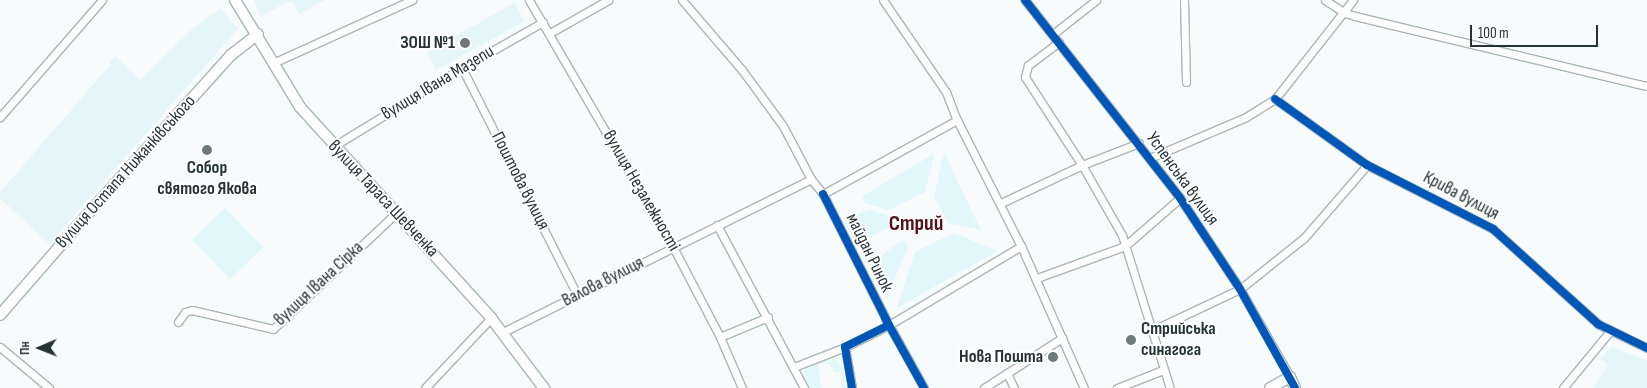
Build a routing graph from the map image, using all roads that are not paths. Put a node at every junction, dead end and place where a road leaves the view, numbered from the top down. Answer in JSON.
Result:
{"nodes":[{"id":1,"x":102,"y":0,"type":"edge"},
{"id":2,"x":235,"y":0,"type":"edge"},
{"id":3,"x":412,"y":0,"type":"edge"},
{"id":4,"x":530,"y":0,"type":"edge"},
{"id":5,"x":608,"y":0,"type":"edge"},
{"id":6,"x":682,"y":0,"type":"edge"},
{"id":7,"x":882,"y":0,"type":"edge"},
{"id":8,"x":1025,"y":0,"type":"edge"},
{"id":9,"x":1096,"y":0,"type":"edge"},
{"id":10,"x":1184,"y":0,"type":"edge"},
{"id":11,"x":1325,"y":0,"type":"edge"},
{"id":12,"x":1353,"y":0,"type":"edge"},
{"id":13,"x":1345,"y":12,"type":"junction"},
{"id":14,"x":543,"y":22,"type":"junction"},
{"id":15,"x":550,"y":32,"type":"junction"},
{"id":16,"x":258,"y":34,"type":"junction"},
{"id":17,"x":1053,"y":34,"type":"junction"},
{"id":18,"x":1059,"y":42,"type":"junction"},
{"id":19,"x":273,"y":63,"type":"junction"},
{"id":20,"x":462,"y":68,"type":"junction"},
{"id":21,"x":1186,"y":82,"type":"dead end"},
{"id":22,"x":1647,"y":86,"type":"edge"},
{"id":23,"x":1275,"y":100,"type":"junction"},
{"id":24,"x":0,"y":117,"type":"edge"},
{"id":25,"x":957,"y":120,"type":"junction"},
{"id":26,"x":1139,"y":143,"type":"junction"},
{"id":27,"x":334,"y":146,"type":"junction"},
{"id":28,"x":1150,"y":158,"type":"junction"},
{"id":29,"x":1082,"y":165,"type":"junction"},
{"id":30,"x":1366,"y":165,"type":"junction"},
{"id":31,"x":811,"y":179,"type":"junction"},
{"id":32,"x":823,"y":194,"type":"junction"},
{"id":33,"x":1180,"y":198,"type":"junction"},
{"id":34,"x":1001,"y":203,"type":"junction"},
{"id":35,"x":397,"y":212,"type":"junction"},
{"id":36,"x":717,"y":225,"type":"junction"},
{"id":37,"x":1022,"y":246,"type":"junction"},
{"id":38,"x":1125,"y":246,"type":"junction"},
{"id":39,"x":673,"y":247,"type":"junction"},
{"id":40,"x":1037,"y":278,"type":"junction"},
{"id":41,"x":1240,"y":289,"type":"junction"},
{"id":42,"x":577,"y":295,"type":"junction"},
{"id":43,"x":0,"y":315,"type":"edge"},
{"id":44,"x":768,"y":317,"type":"junction"},
{"id":45,"x":491,"y":318,"type":"junction"},
{"id":46,"x":178,"y":322,"type":"dead end"},
{"id":47,"x":889,"y":326,"type":"junction"},
{"id":48,"x":1152,"y":331,"type":"junction"},
{"id":49,"x":1610,"y":331,"type":"junction"},
{"id":50,"x":503,"y":332,"type":"junction"},
{"id":51,"x":720,"y":337,"type":"junction"},
{"id":52,"x":1062,"y":338,"type":"junction"},
{"id":53,"x":0,"y":347,"type":"edge"},
{"id":54,"x":845,"y":347,"type":"junction"},
{"id":55,"x":1647,"y":348,"type":"edge"},
{"id":56,"x":794,"y":367,"type":"junction"},
{"id":57,"x":1163,"y":370,"type":"junction"},
{"id":58,"x":1007,"y":373,"type":"junction"},
{"id":59,"x":1290,"y":377,"type":"junction"},
{"id":60,"x":49,"y":388,"type":"edge"},
{"id":61,"x":425,"y":388,"type":"edge"},
{"id":62,"x":544,"y":388,"type":"edge"},
{"id":63,"x":742,"y":388,"type":"edge"},
{"id":64,"x":804,"y":388,"type":"edge"},
{"id":65,"x":852,"y":388,"type":"edge"},
{"id":66,"x":924,"y":388,"type":"edge"},
{"id":67,"x":984,"y":388,"type":"edge"},
{"id":68,"x":1014,"y":388,"type":"edge"},
{"id":69,"x":1084,"y":388,"type":"edge"},
{"id":70,"x":1117,"y":388,"type":"edge"},
{"id":71,"x":1170,"y":388,"type":"edge"},
{"id":72,"x":1270,"y":388,"type":"edge"},
{"id":73,"x":1296,"y":388,"type":"edge"},
{"id":74,"x":1563,"y":388,"type":"edge"}],
"edges":[{"from":1,"to":24,"type":"street"},
{"from":2,"to":16,"type":"main road","name":"вулиця Тараса Шевченка"},
{"from":3,"to":19,"type":"street"},
{"from":4,"to":14,"type":"street","name":"вулиця Незалежності"},
{"from":5,"to":15,"type":"street"},
{"from":6,"to":31,"type":"street","name":"майдан Ринок"},
{"from":7,"to":25,"type":"street"},
{"from":8,"to":17,"type":"street","name":"Успенська вулиця"},
{"from":9,"to":17,"type":"street"},
{"from":10,"to":21,"type":"street"},
{"from":11,"to":13,"type":"street"},
{"from":12,"to":13,"type":"street"},
{"from":13,"to":22,"type":"street"},
{"from":13,"to":23,"type":"street"},
{"from":14,"to":15,"type":"street","name":"вулиця Незалежності"},
{"from":14,"to":20,"type":"street","name":"вулиця Івана Мазепи"},
{"from":15,"to":39,"type":"street","name":"вулиця Незалежності"},
{"from":16,"to":19,"type":"main road","name":"вулиця Тараса Шевченка"},
{"from":16,"to":43,"type":"main road","name":"вулиця Остапа Нижанківського"},
{"from":17,"to":18,"type":"street","name":"Успенська вулиця"},
{"from":18,"to":26,"type":"street","name":"Успенська вулиця"},
{"from":18,"to":29,"type":"street"},
{"from":19,"to":27,"type":"main road","name":"вулиця Тараса Шевченка"},
{"from":20,"to":27,"type":"street","name":"вулиця Івана Мазепи"},
{"from":20,"to":42,"type":"street","name":"Поштова вулиця"},
{"from":23,"to":28,"type":"street"},
{"from":23,"to":30,"type":"street","name":"Крива вулиця"},
{"from":25,"to":32,"type":"street"},
{"from":25,"to":34,"type":"street"},
{"from":26,"to":28,"type":"street","name":"Успенська вулиця"},
{"from":26,"to":29,"type":"street"},
{"from":27,"to":35,"type":"main road","name":"вулиця Тараса Шевченка"},
{"from":28,"to":33,"type":"street","name":"Успенська вулиця"},
{"from":29,"to":34,"type":"street"},
{"from":29,"to":38,"type":"street"},
{"from":30,"to":41,"type":"street"},
{"from":30,"to":49,"type":"street","name":"Крива вулиця"},
{"from":31,"to":32,"type":"street","name":"майдан Ринок"},
{"from":31,"to":36,"type":"street","name":"Валова вулиця"},
{"from":32,"to":47,"type":"street","name":"майдан Ринок"},
{"from":33,"to":38,"type":"street"},
{"from":33,"to":41,"type":"street","name":"Успенська вулиця"},
{"from":34,"to":37,"type":"street"},
{"from":35,"to":45,"type":"main road","name":"вулиця Тараса Шевченка"},
{"from":35,"to":46,"type":"street","name":"вулиця Івана Сірка"},
{"from":36,"to":39,"type":"street","name":"Валова вулиця"},
{"from":36,"to":44,"type":"street"},
{"from":37,"to":40,"type":"street"},
{"from":37,"to":47,"type":"street"},
{"from":38,"to":40,"type":"street"},
{"from":38,"to":48,"type":"street"},
{"from":39,"to":42,"type":"street","name":"Валова вулиця"},
{"from":39,"to":51,"type":"street","name":"вулиця Незалежності"},
{"from":40,"to":52,"type":"street"},
{"from":41,"to":48,"type":"street"},
{"from":41,"to":59,"type":"street","name":"Успенська вулиця"},
{"from":42,"to":50,"type":"street","name":"Валова вулиця"},
{"from":44,"to":51,"type":"street"},
{"from":44,"to":56,"type":"street"},
{"from":45,"to":50,"type":"main road","name":"вулиця Тараса Шевченка"},
{"from":45,"to":61,"type":"street"},
{"from":47,"to":54,"type":"street"},
{"from":47,"to":66,"type":"street","name":"майдан Ринок"},
{"from":48,"to":57,"type":"street"},
{"from":49,"to":55,"type":"street","name":"Крива вулиця"},
{"from":49,"to":74,"type":"street"},
{"from":50,"to":62,"type":"main road","name":"вулиця Тараса Шевченка"},
{"from":51,"to":63,"type":"street","name":"вулиця Незалежності"},
{"from":52,"to":58,"type":"street"},
{"from":52,"to":69,"type":"street"},
{"from":53,"to":60,"type":"street"},
{"from":54,"to":56,"type":"street"},
{"from":54,"to":65,"type":"street"},
{"from":56,"to":64,"type":"street"},
{"from":57,"to":70,"type":"street"},
{"from":57,"to":71,"type":"street"},
{"from":58,"to":67,"type":"street"},
{"from":58,"to":68,"type":"street"},
{"from":59,"to":72,"type":"main road"},
{"from":59,"to":73,"type":"main road","name":"Успенська вулиця"}]}
